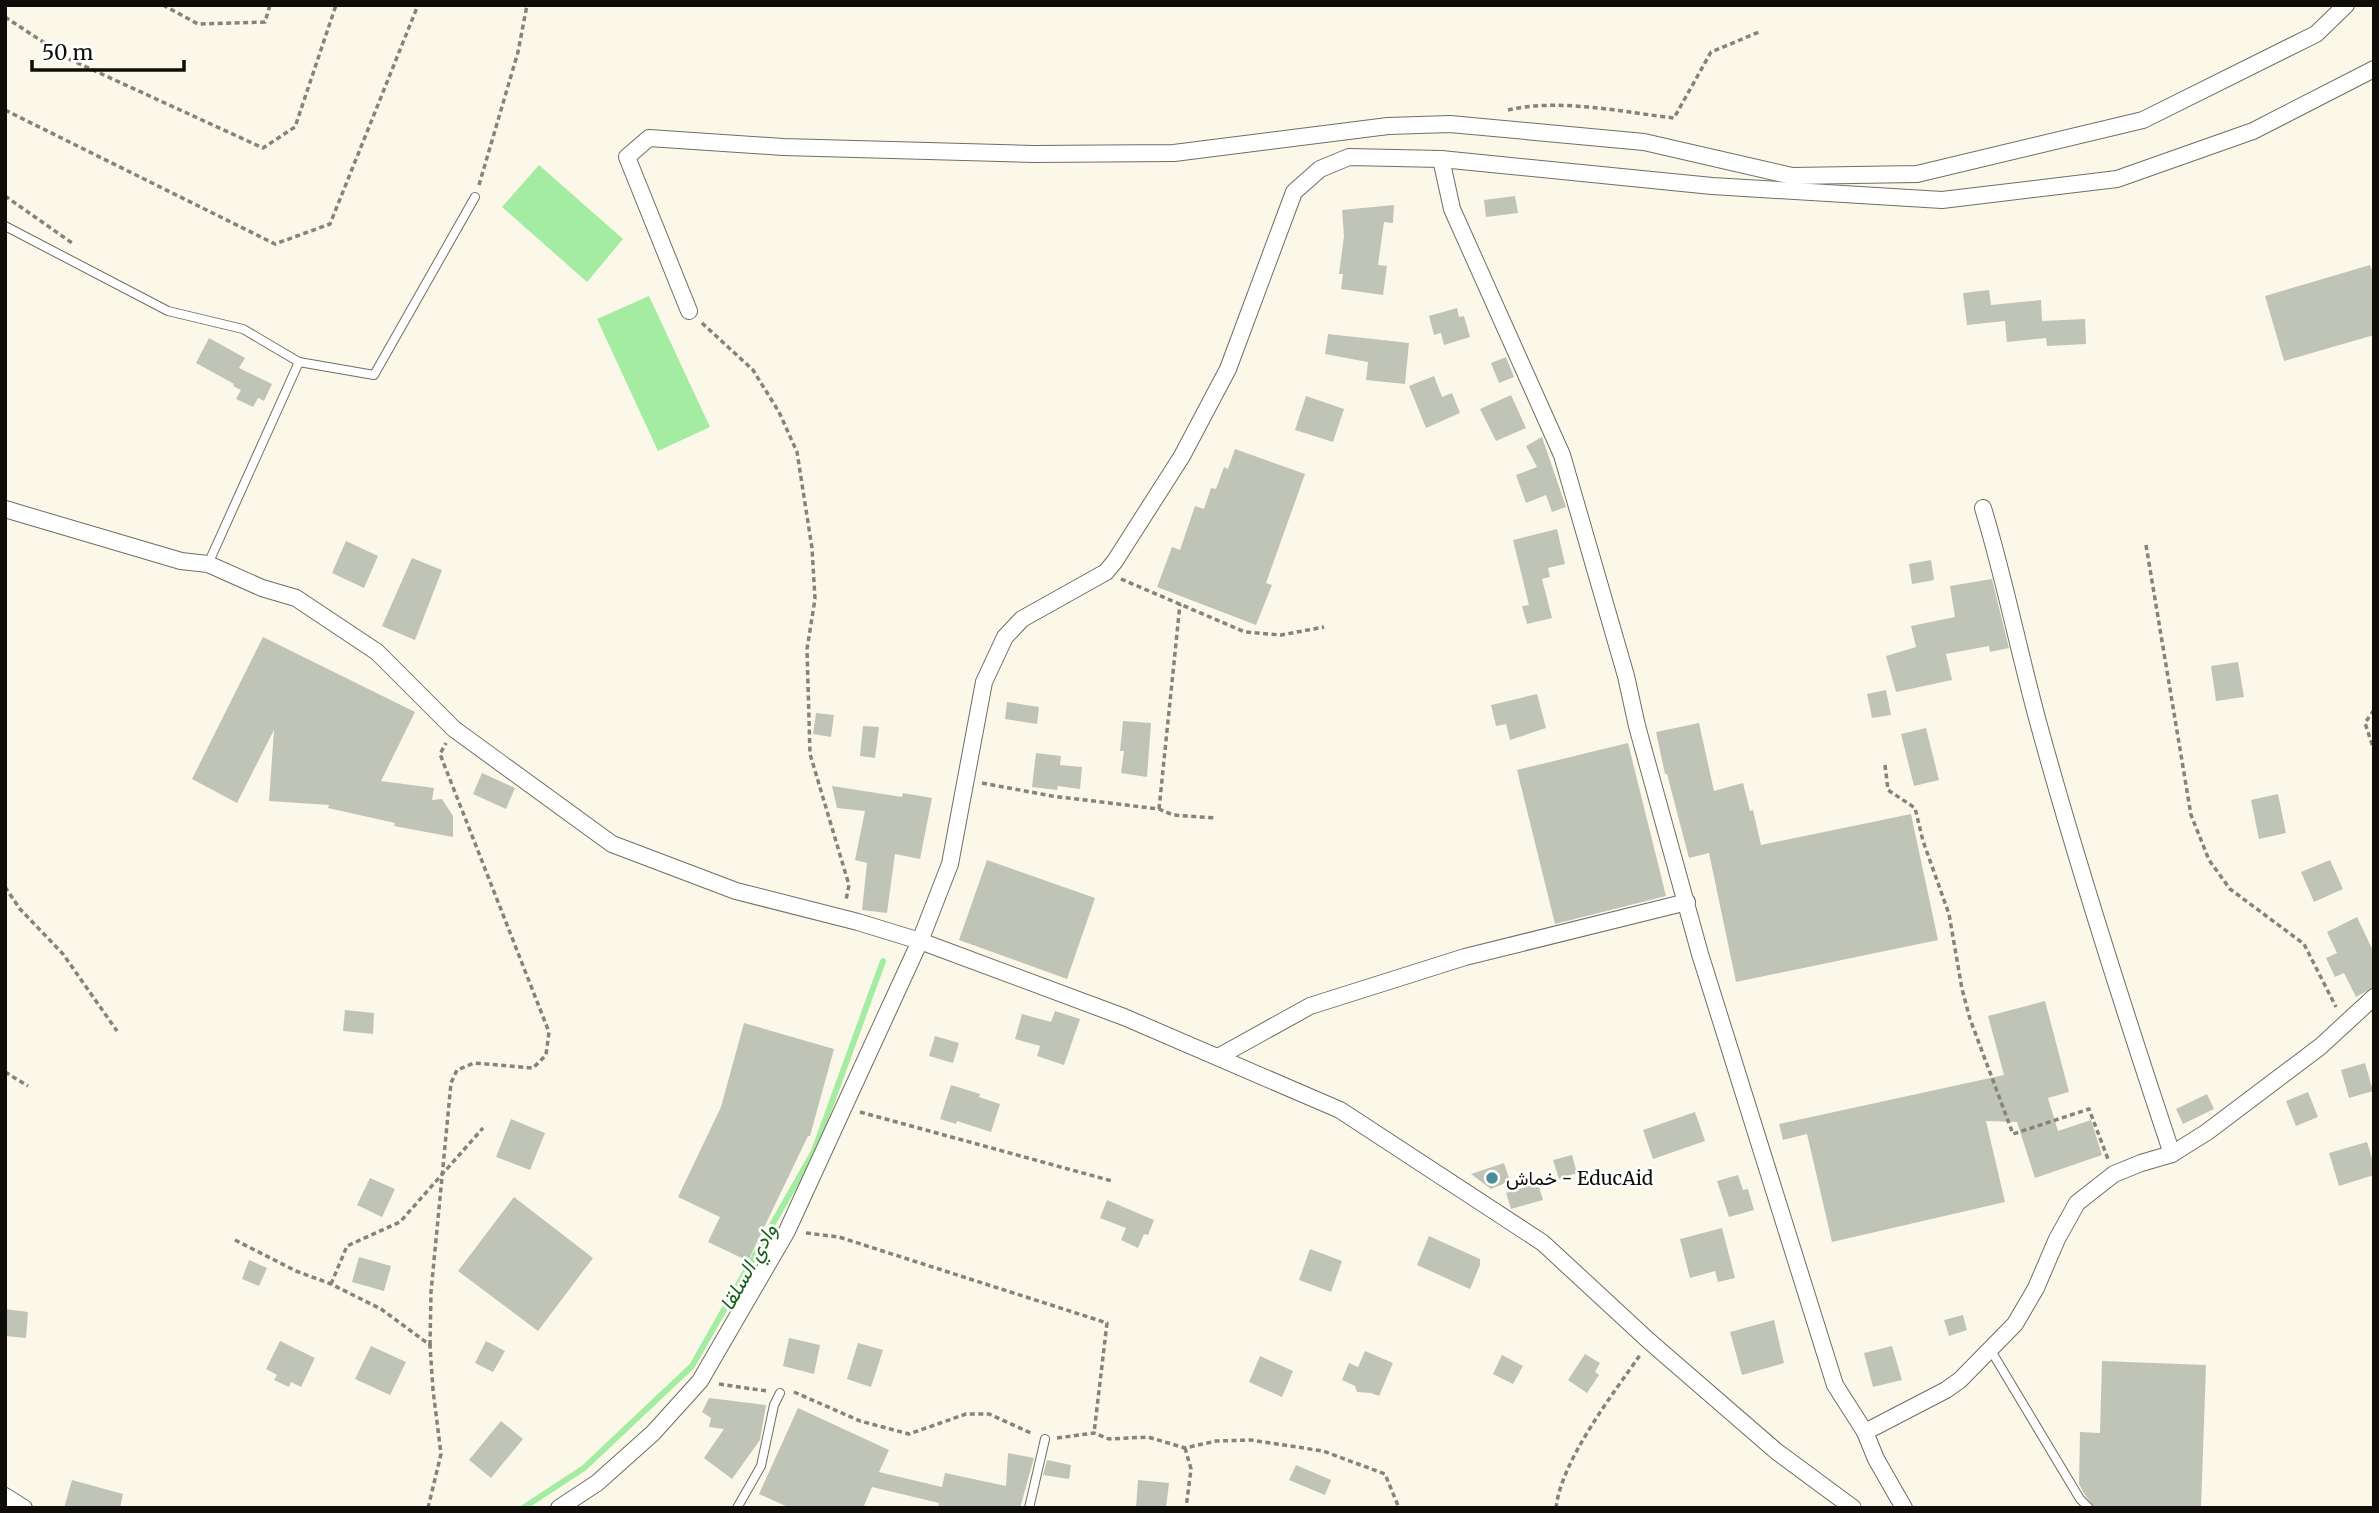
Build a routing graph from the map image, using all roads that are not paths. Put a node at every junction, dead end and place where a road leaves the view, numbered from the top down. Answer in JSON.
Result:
{"nodes":[{"id":1,"x":2346,"y":5,"type":"edge"},
{"id":2,"x":2374,"y":69,"type":"edge"},
{"id":3,"x":1441,"y":159,"type":"junction"},
{"id":4,"x":475,"y":197,"type":"road end"},
{"id":5,"x":5,"y":226,"type":"edge"},
{"id":6,"x":689,"y":312,"type":"road end"},
{"id":7,"x":299,"y":362,"type":"junction"},
{"id":8,"x":1983,"y":508,"type":"dead end"},
{"id":9,"x":5,"y":509,"type":"edge"},
{"id":10,"x":208,"y":565,"type":"junction"},
{"id":11,"x":1687,"y":902,"type":"junction"},
{"id":12,"x":920,"y":941,"type":"junction"},
{"id":13,"x":2374,"y":997,"type":"edge"},
{"id":14,"x":1218,"y":1057,"type":"junction"},
{"id":15,"x":2172,"y":1154,"type":"junction"},
{"id":16,"x":1990,"y":1349,"type":"junction"},
{"id":17,"x":780,"y":1393,"type":"dead end"},
{"id":18,"x":1865,"y":1432,"type":"junction"},
{"id":19,"x":1045,"y":1439,"type":"dead end"},
{"id":20,"x":5,"y":1496,"type":"edge"},
{"id":21,"x":23,"y":1508,"type":"edge"},
{"id":22,"x":559,"y":1508,"type":"edge"},
{"id":23,"x":737,"y":1508,"type":"edge"},
{"id":24,"x":1029,"y":1508,"type":"edge"},
{"id":25,"x":1853,"y":1508,"type":"edge"},
{"id":26,"x":1904,"y":1508,"type":"edge"},
{"id":27,"x":2089,"y":1508,"type":"edge"}],
"edges":[{"from":1,"to":6,"type":"street"},
{"from":2,"to":3,"type":"street"},
{"from":3,"to":11,"type":"street"},
{"from":3,"to":12,"type":"street"},
{"from":4,"to":7,"type":"lane"},
{"from":5,"to":7,"type":"lane"},
{"from":7,"to":10,"type":"lane"},
{"from":8,"to":15,"type":"street"},
{"from":9,"to":10,"type":"street"},
{"from":10,"to":12,"type":"street"},
{"from":11,"to":14,"type":"street"},
{"from":11,"to":18,"type":"street"},
{"from":12,"to":14,"type":"street"},
{"from":12,"to":22,"type":"street"},
{"from":13,"to":15,"type":"street"},
{"from":14,"to":25,"type":"street"},
{"from":15,"to":16,"type":"street"},
{"from":16,"to":18,"type":"street"},
{"from":16,"to":27,"type":"lane"},
{"from":17,"to":23,"type":"lane"},
{"from":18,"to":26,"type":"street"},
{"from":19,"to":24,"type":"lane"},
{"from":20,"to":21,"type":"street"}]}
